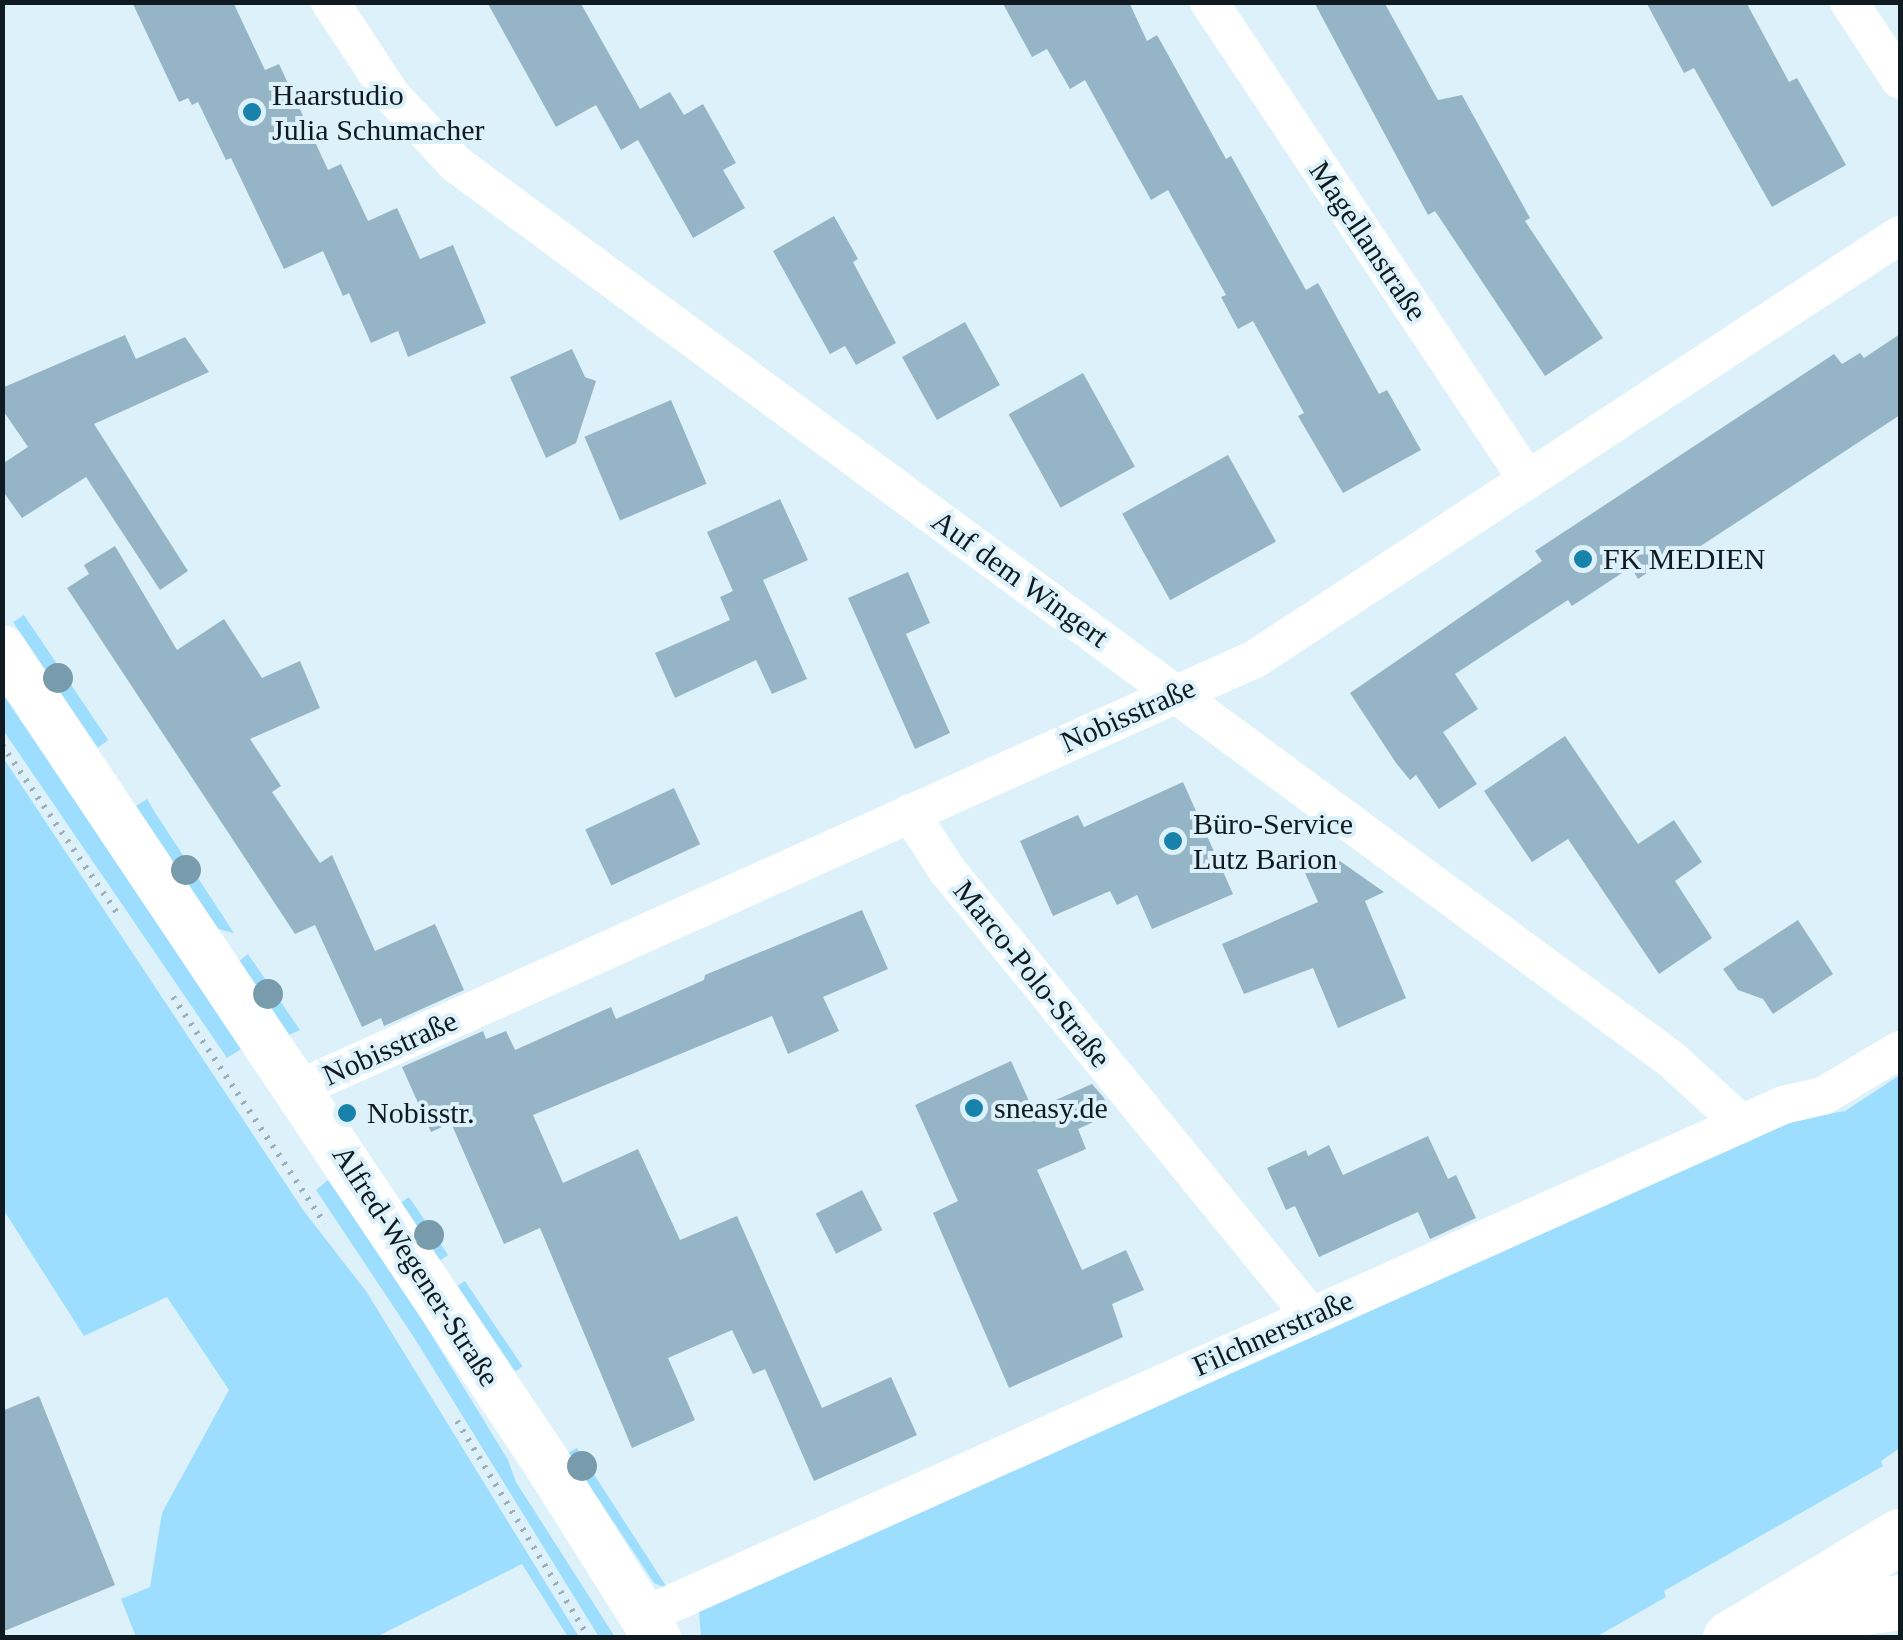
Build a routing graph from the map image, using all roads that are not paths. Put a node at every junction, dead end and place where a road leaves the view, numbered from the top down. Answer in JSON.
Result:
{"nodes":[{"id":1,"x":330,"y":2,"type":"edge"},
{"id":2,"x":1209,"y":2,"type":"edge"},
{"id":3,"x":1850,"y":2,"type":"edge"},
{"id":4,"x":1900,"y":80,"type":"edge"},
{"id":5,"x":1900,"y":235,"type":"edge"},
{"id":6,"x":1526,"y":479,"type":"junction"},
{"id":7,"x":2,"y":649,"type":"edge"},
{"id":8,"x":1174,"y":694,"type":"junction"},
{"id":9,"x":910,"y":813,"type":"junction"},
{"id":10,"x":1900,"y":1050,"type":"edge"},
{"id":11,"x":298,"y":1089,"type":"junction"},
{"id":12,"x":1742,"y":1124,"type":"junction"},
{"id":13,"x":1311,"y":1316,"type":"junction"},
{"id":14,"x":1900,"y":1536,"type":"edge"},
{"id":15,"x":1900,"y":1602,"type":"edge"},
{"id":16,"x":651,"y":1627,"type":"edge"},
{"id":17,"x":1744,"y":1629,"type":"edge"}],
"edges":[{"from":1,"to":8,"type":"street","name":"Auf dem Wingert"},
{"from":2,"to":6,"type":"street","name":"Magellanstraße"},
{"from":3,"to":4,"type":"street"},
{"from":5,"to":6,"type":"street","name":"Nobisstraße"},
{"from":6,"to":8,"type":"street","name":"Nobisstraße"},
{"from":7,"to":11,"type":"street","name":"Alfred-Wegener-Straße"},
{"from":8,"to":9,"type":"street","name":"Nobisstraße"},
{"from":8,"to":12,"type":"street","name":"Auf dem Wingert"},
{"from":9,"to":11,"type":"street","name":"Nobisstraße"},
{"from":9,"to":13,"type":"street","name":"Marco-Polo-Straße"},
{"from":10,"to":12,"type":"street","name":"Filchnerstraße"},
{"from":11,"to":16,"type":"street","name":"Alfred-Wegener-Straße"},
{"from":12,"to":13,"type":"street","name":"Filchnerstraße"},
{"from":13,"to":16,"type":"street","name":"Filchnerstraße"},
{"from":14,"to":17,"type":"main road"},
{"from":15,"to":17,"type":"main road"}]}
